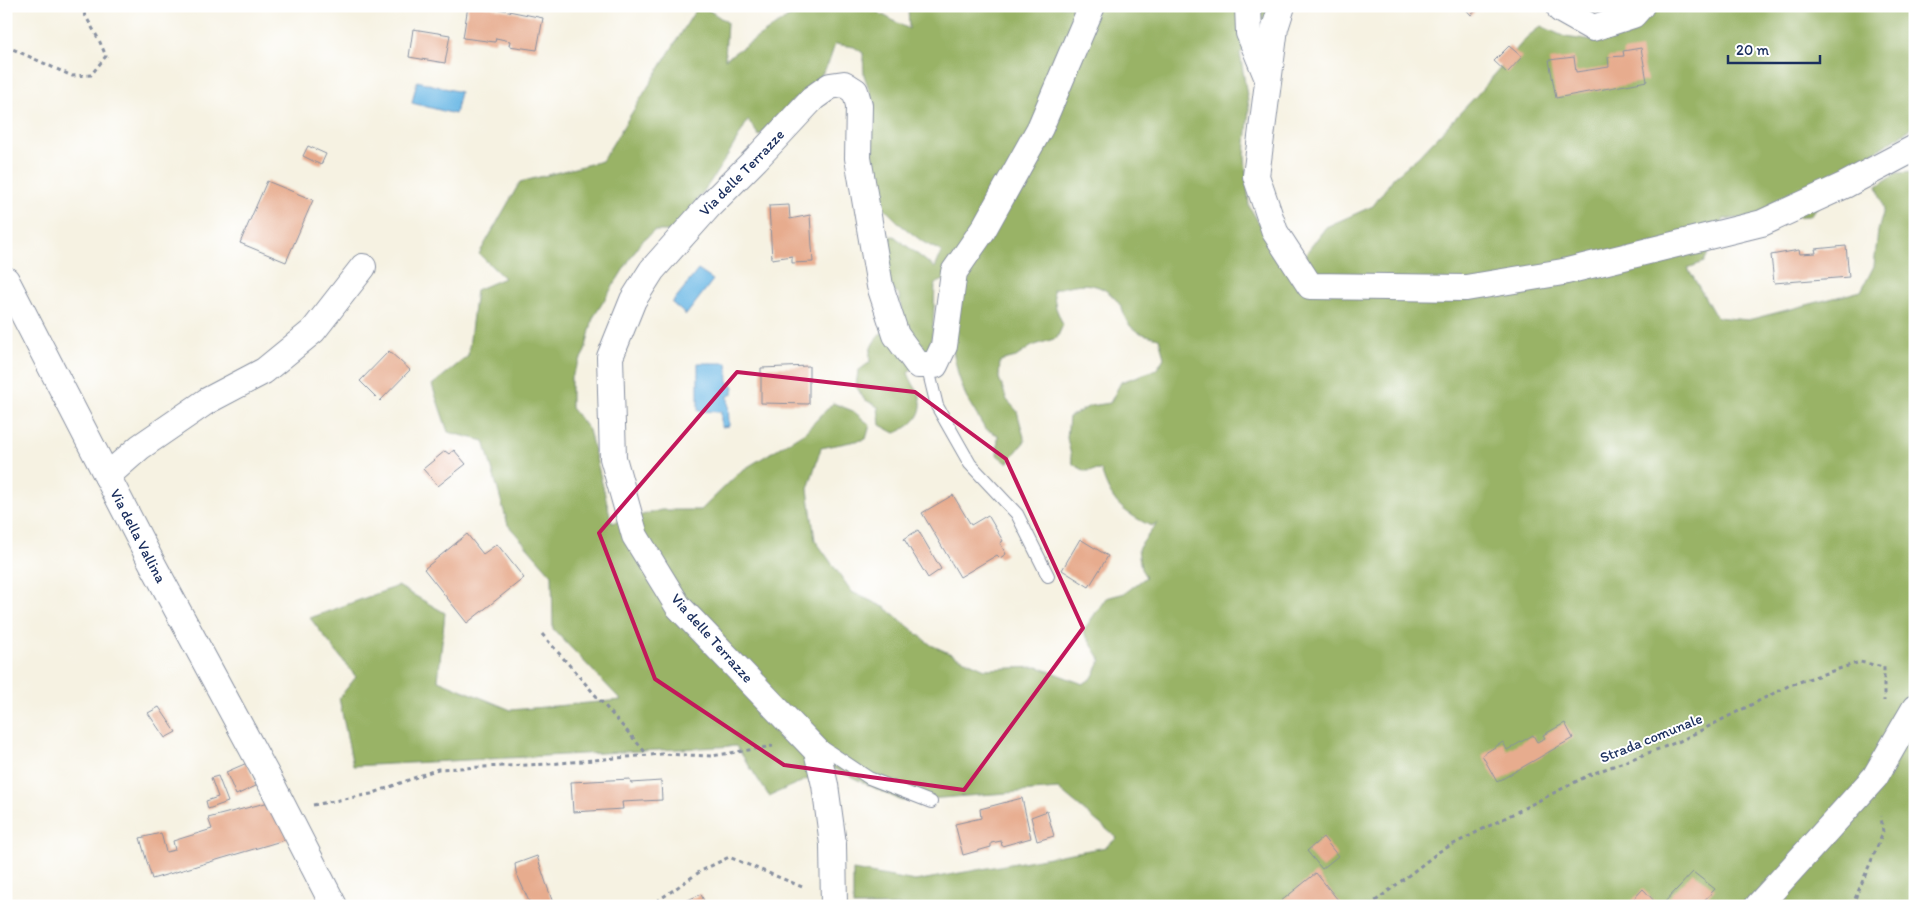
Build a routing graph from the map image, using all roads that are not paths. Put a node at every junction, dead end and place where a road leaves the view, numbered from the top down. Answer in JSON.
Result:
{"nodes":[{"id":1,"x":1092,"y":6,"type":"edge"},
{"id":2,"x":1248,"y":6,"type":"edge"},
{"id":3,"x":1282,"y":6,"type":"edge"},
{"id":4,"x":1561,"y":6,"type":"edge"},
{"id":5,"x":1641,"y":6,"type":"edge"},
{"id":6,"x":1269,"y":82,"type":"junction"},
{"id":7,"x":1915,"y":148,"type":"edge"},
{"id":8,"x":363,"y":267,"type":"dead end"},
{"id":9,"x":6,"y":280,"type":"edge"},
{"id":10,"x":927,"y":365,"type":"junction"},
{"id":11,"x":106,"y":476,"type":"junction"},
{"id":12,"x":1048,"y":576,"type":"dead end"},
{"id":13,"x":1915,"y":708,"type":"edge"},
{"id":14,"x":802,"y":733,"type":"junction"},
{"id":15,"x":931,"y":802,"type":"dead end"},
{"id":16,"x":834,"y":904,"type":"edge"},
{"id":17,"x":334,"y":906,"type":"edge"},
{"id":18,"x":1758,"y":906,"type":"edge"}],
"edges":[{"from":1,"to":10,"type":"street"},
{"from":2,"to":6,"type":"street"},
{"from":3,"to":6,"type":"street"},
{"from":4,"to":5,"type":"street"},
{"from":6,"to":7,"type":"street"},
{"from":8,"to":11,"type":"street"},
{"from":9,"to":11,"type":"street","name":"Via della Vallina"},
{"from":10,"to":12,"type":"lane"},
{"from":10,"to":14,"type":"street","name":"Via delle Terrazze"},
{"from":11,"to":17,"type":"street","name":"Via della Vallina"},
{"from":13,"to":18,"type":"street"},
{"from":14,"to":15,"type":"lane"},
{"from":14,"to":16,"type":"street","name":"Via delle Terrazze"}]}
